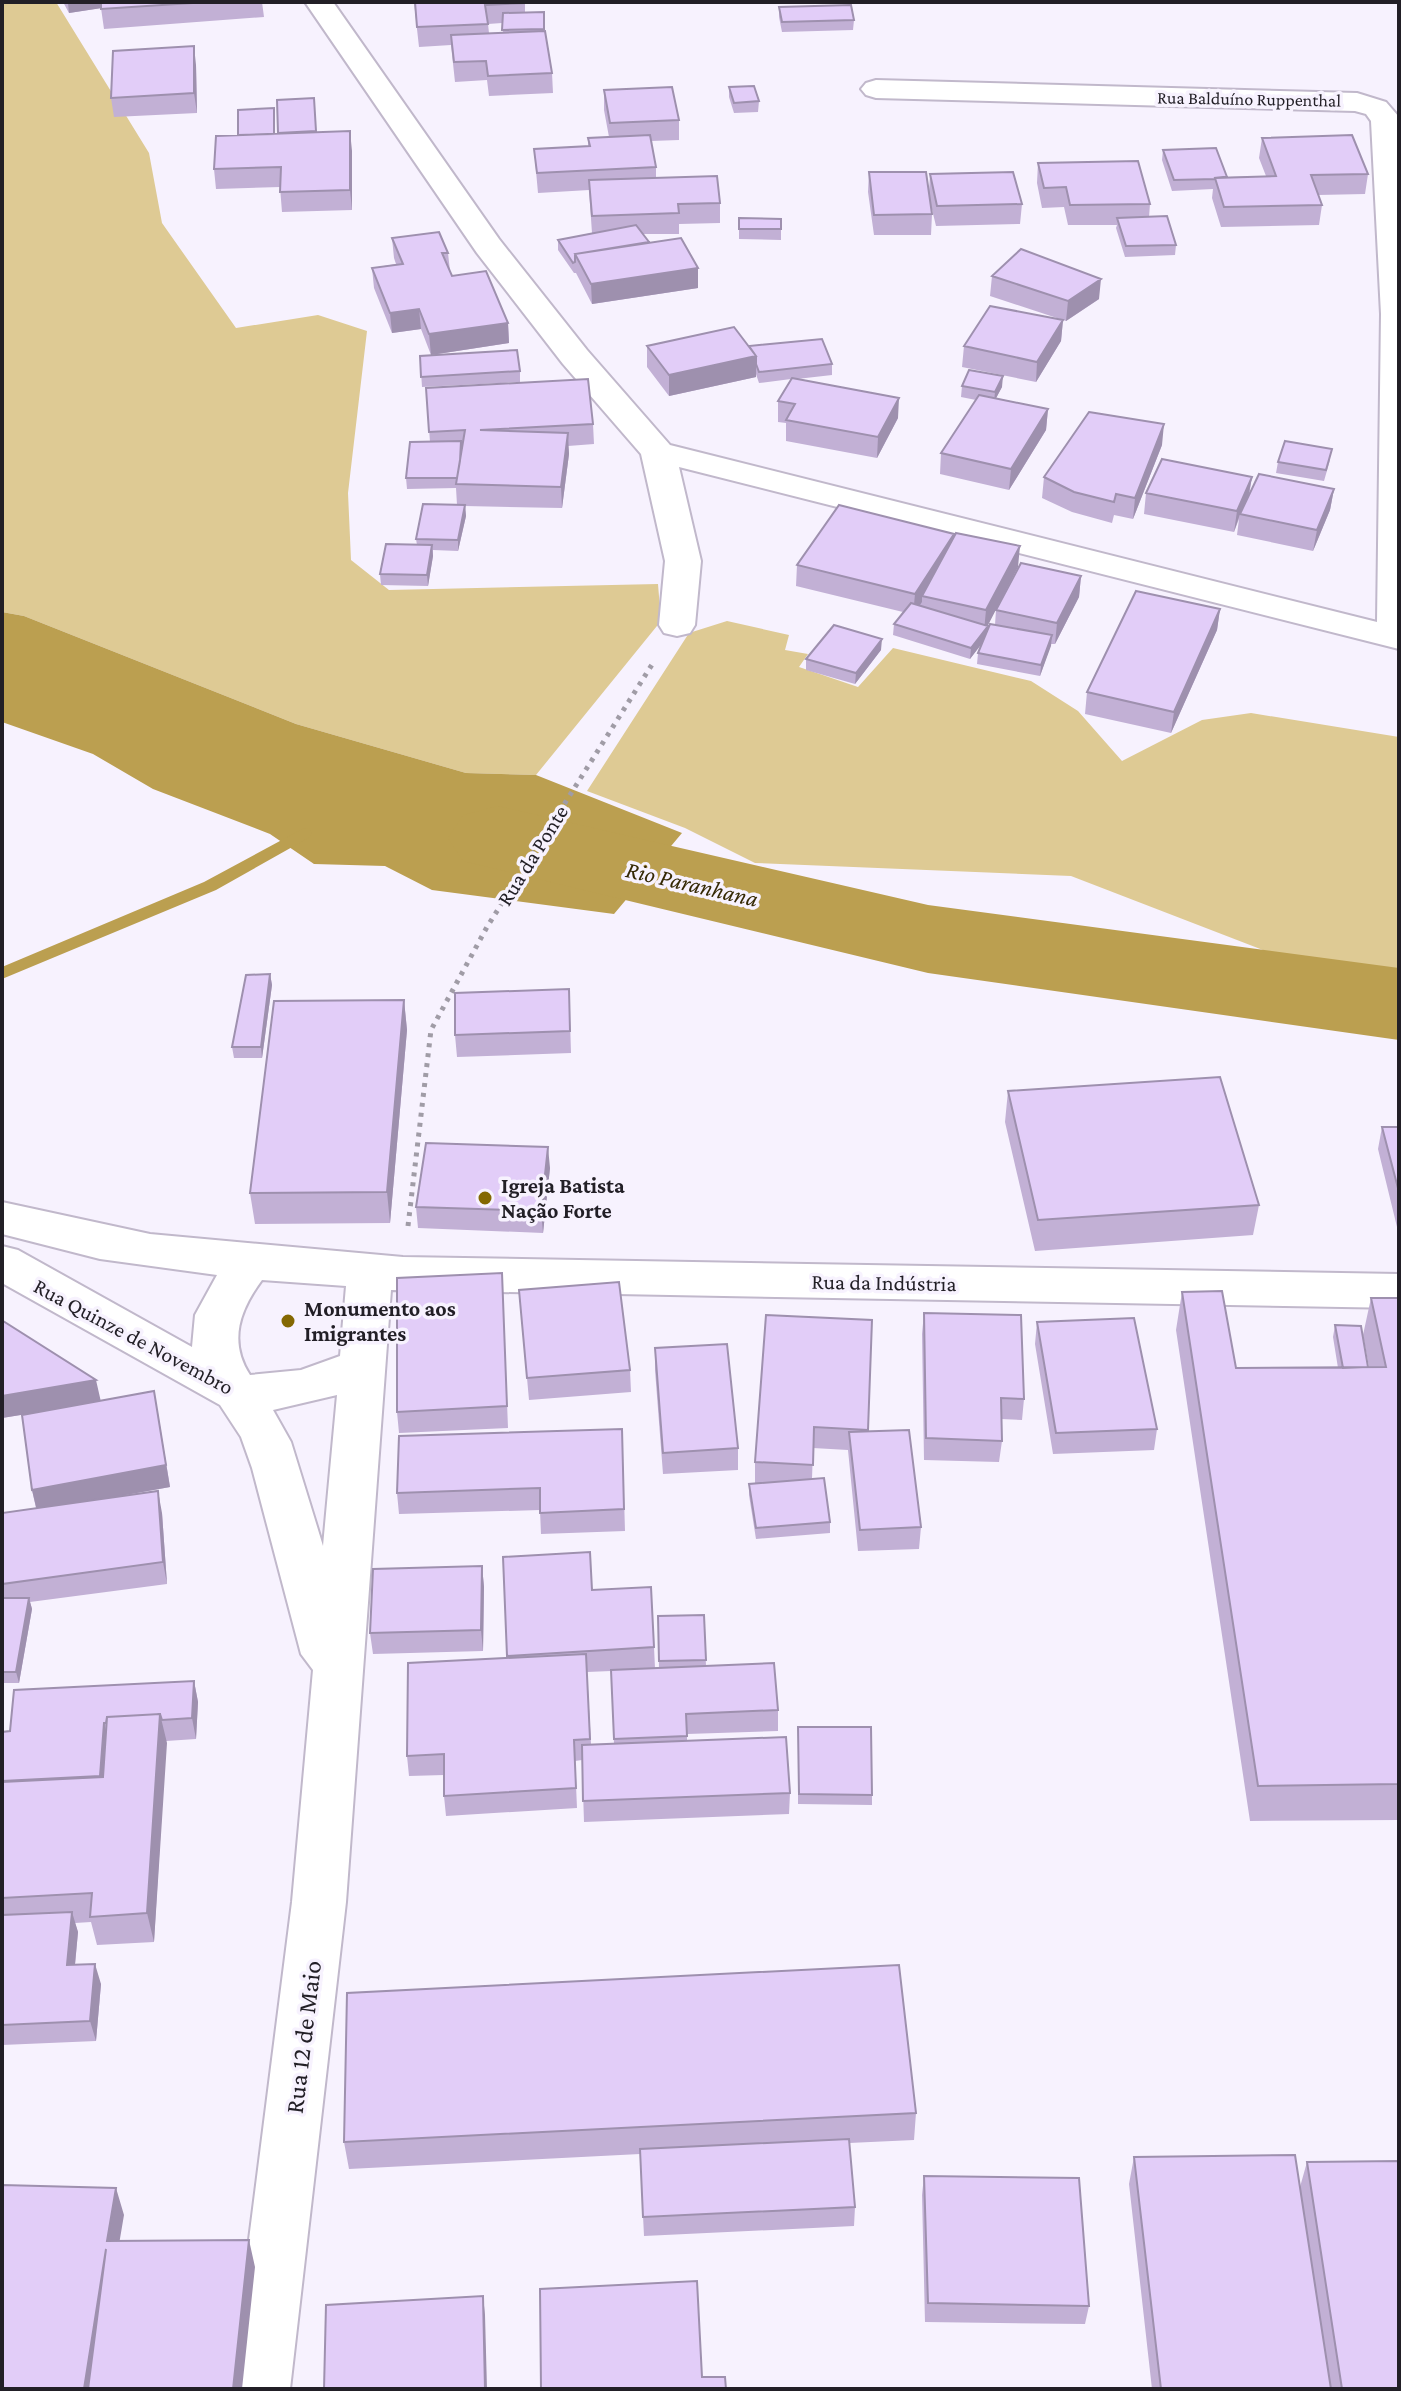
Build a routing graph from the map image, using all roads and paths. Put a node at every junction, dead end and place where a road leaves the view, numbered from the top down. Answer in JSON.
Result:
{"nodes":[{"id":1,"x":319,"y":2,"type":"edge"},
{"id":2,"x":876,"y":89,"type":"dead end"},
{"id":3,"x":1398,"y":314,"type":"edge"},
{"id":4,"x":658,"y":452,"type":"junction"},
{"id":5,"x":677,"y":625,"type":"joint"},
{"id":6,"x":1397,"y":637,"type":"edge"},
{"id":7,"x":2,"y":1218,"type":"edge"},
{"id":8,"x":2,"y":1262,"type":"edge"},
{"id":9,"x":250,"y":1263,"type":"junction"},
{"id":10,"x":386,"y":1272,"type":"junction"},
{"id":11,"x":1399,"y":1291,"type":"edge"},
{"id":12,"x":362,"y":1366,"type":"junction"},
{"id":13,"x":237,"y":1393,"type":"junction"},
{"id":14,"x":334,"y":1684,"type":"junction"},
{"id":15,"x":260,"y":2389,"type":"edge"}],
"edges":[{"from":1,"to":4,"type":"street"},
{"from":2,"to":3,"type":"street","name":"Rua Balduíno Ruppenthal"},
{"from":3,"to":6,"type":"street","name":"Rua Balduíno Ruppenthal"},
{"from":4,"to":5,"type":"street"},
{"from":4,"to":6,"type":"street"},
{"from":5,"to":10,"type":"path","name":"Rua da Ponte"},
{"from":7,"to":9,"type":"street"},
{"from":8,"to":13,"type":"street","name":"Rua Quinze de Novembro"},
{"from":9,"to":10,"type":"street"},
{"from":9,"to":13,"type":"street","name":"Rua 12 de Maio"},
{"from":10,"to":11,"type":"street","name":"Rua da Indústria"},
{"from":10,"to":12,"type":"street","name":"Rua 12 de Maio"},
{"from":12,"to":13,"type":"street","name":"Rua Quinze de Novembro"},
{"from":12,"to":14,"type":"street","name":"Rua 12 de Maio"},
{"from":13,"to":14,"type":"street","name":"Rua 12 de Maio"},
{"from":14,"to":15,"type":"street","name":"Rua 12 de Maio"}]}
